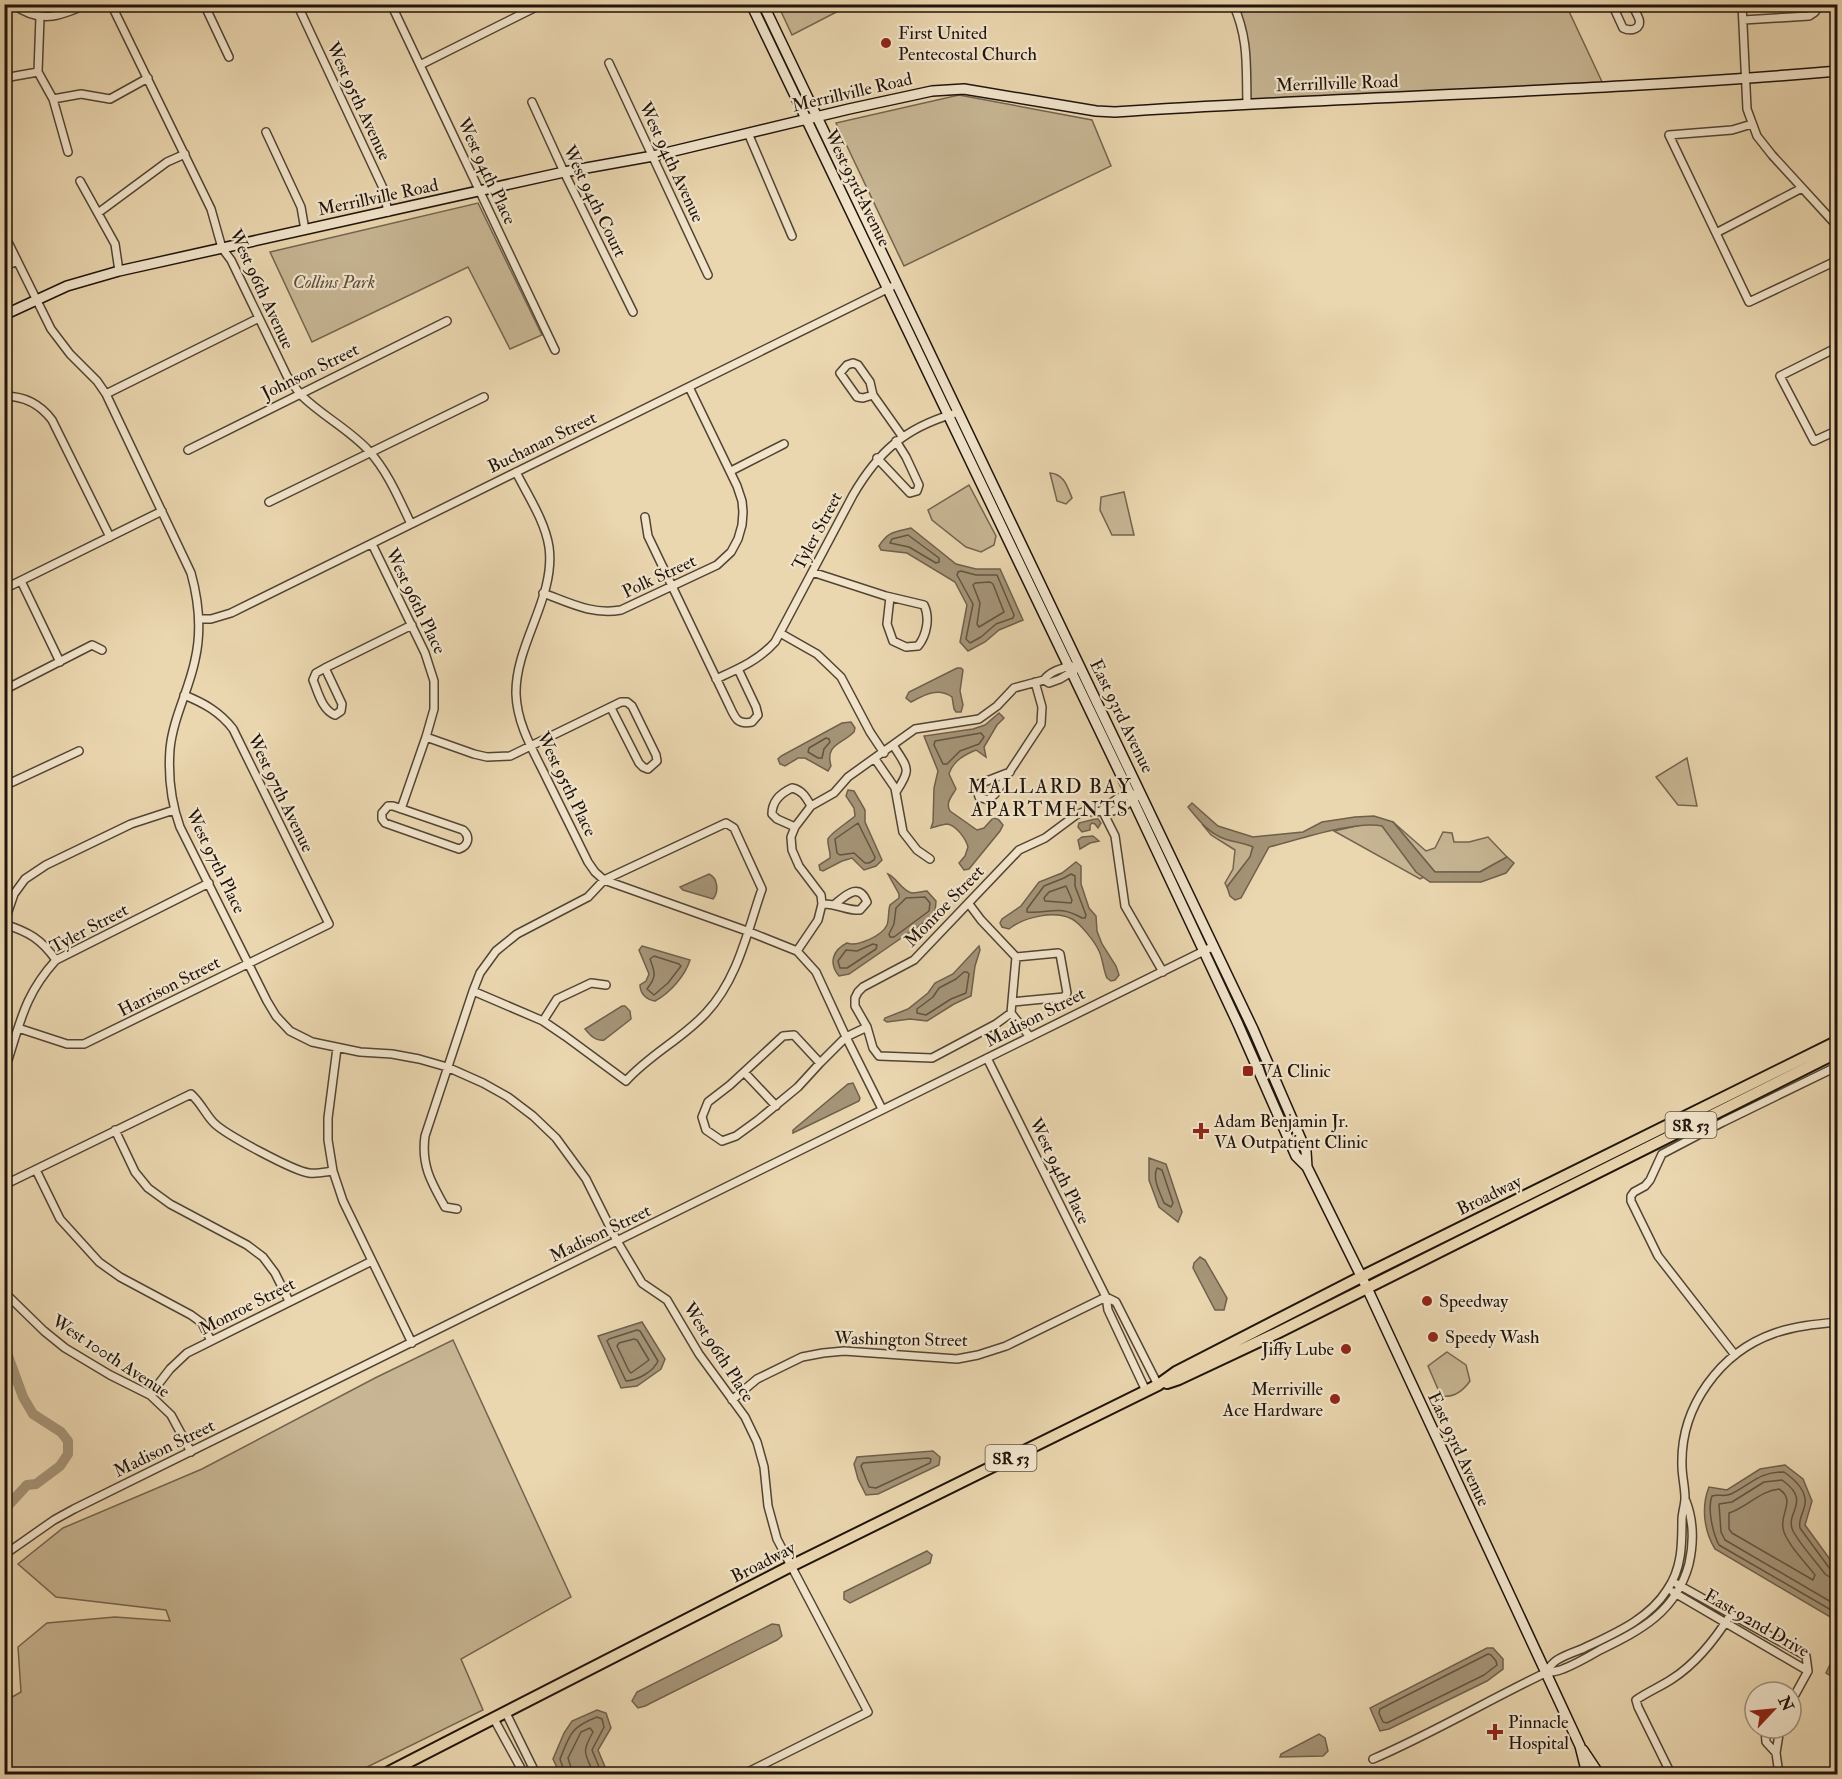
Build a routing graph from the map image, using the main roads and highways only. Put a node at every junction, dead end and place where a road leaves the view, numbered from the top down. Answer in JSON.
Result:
{"nodes":[{"id":1,"x":1838,"y":1041,"type":"edge"},
{"id":2,"x":1838,"y":1052,"type":"edge"},
{"id":3,"x":1158,"y":1385,"type":"junction"},
{"id":4,"x":385,"y":1774,"type":"edge"}],
"edges":[{"from":1,"to":3,"type":"main road","name":"Broadway","number":"SR 53"},
{"from":2,"to":3,"type":"main road","name":"Broadway","number":"SR 53"},
{"from":3,"to":4,"type":"main road","name":"Broadway","number":"SR 53"}]}
